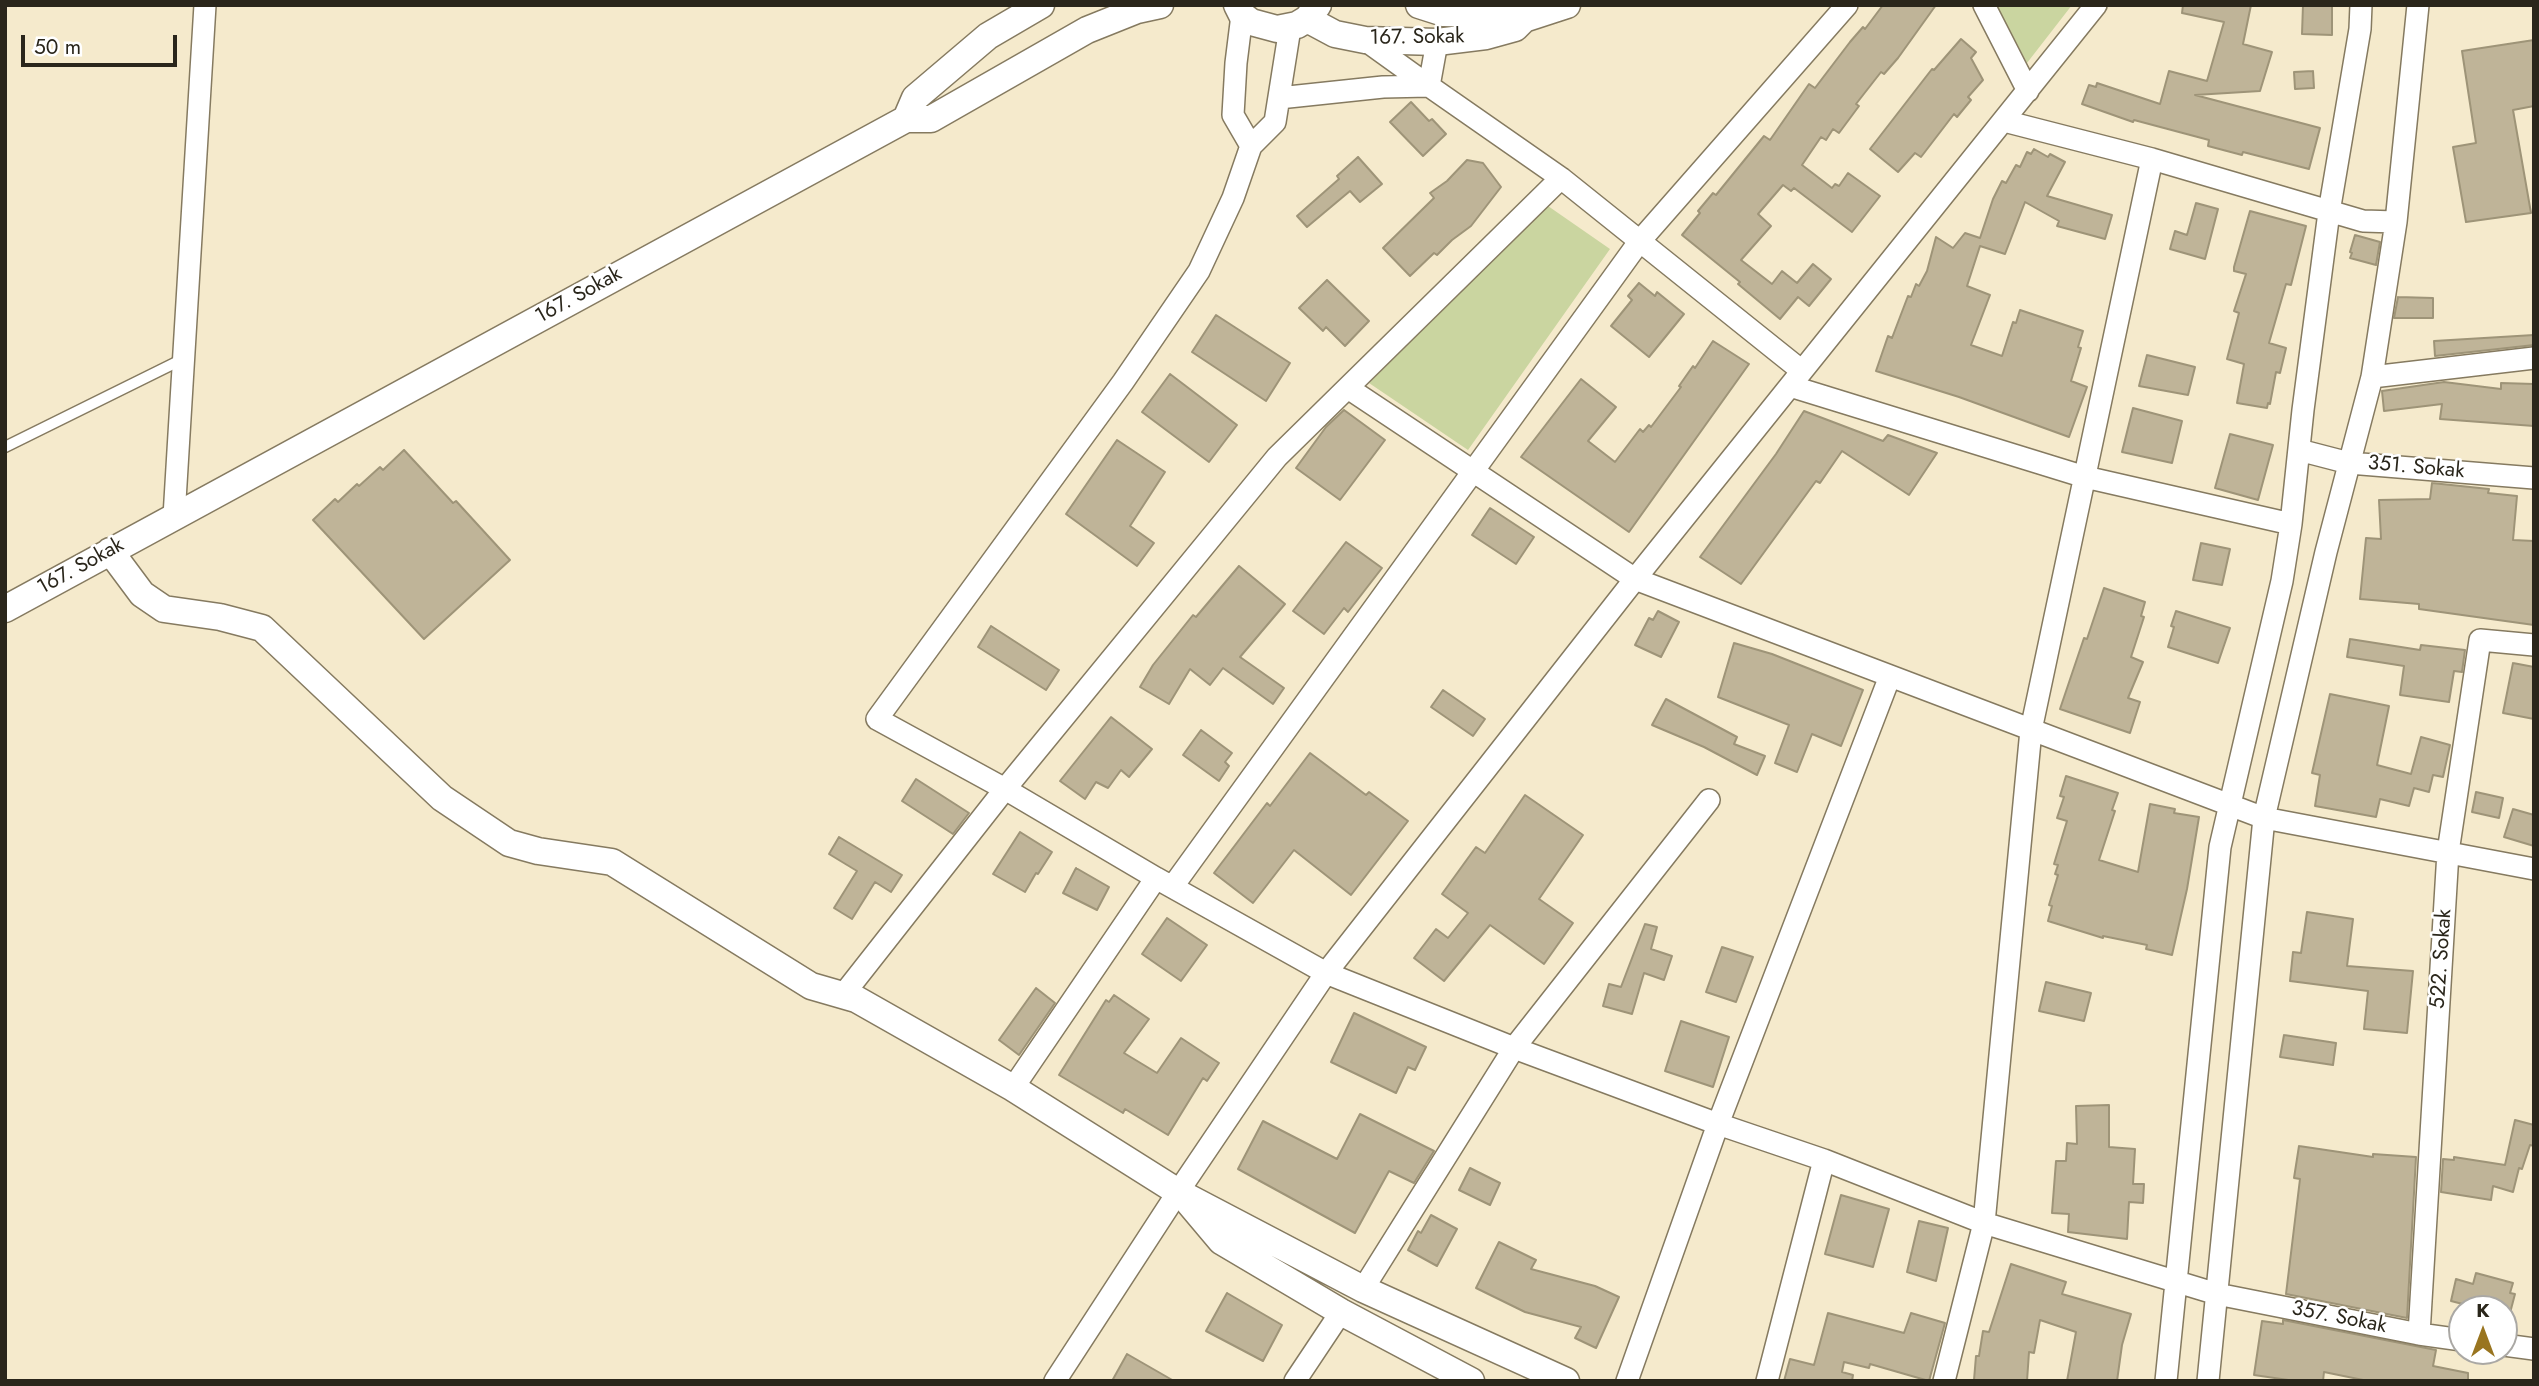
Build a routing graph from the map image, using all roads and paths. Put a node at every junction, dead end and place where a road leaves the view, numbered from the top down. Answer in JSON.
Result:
{"nodes":[{"id":1,"x":205,"y":5,"type":"edge"},
{"id":2,"x":1041,"y":5,"type":"edge"},
{"id":3,"x":1160,"y":5,"type":"edge"},
{"id":4,"x":1419,"y":5,"type":"edge"},
{"id":5,"x":1567,"y":5,"type":"edge"},
{"id":6,"x":1847,"y":5,"type":"edge"},
{"id":7,"x":1984,"y":5,"type":"edge"},
{"id":8,"x":2096,"y":5,"type":"edge"},
{"id":9,"x":2361,"y":5,"type":"edge"},
{"id":10,"x":2418,"y":5,"type":"edge"},
{"id":11,"x":1239,"y":10,"type":"edge"},
{"id":12,"x":1305,"y":17,"type":"edge"},
{"id":13,"x":1524,"y":19,"type":"junction"},
{"id":14,"x":1365,"y":40,"type":"junction"},
{"id":15,"x":1437,"y":42,"type":"junction"},
{"id":16,"x":1429,"y":86,"type":"junction"},
{"id":17,"x":2028,"y":91,"type":"junction"},
{"id":18,"x":1279,"y":98,"type":"junction"},
{"id":19,"x":906,"y":119,"type":"junction"},
{"id":20,"x":2004,"y":121,"type":"junction"},
{"id":21,"x":1251,"y":146,"type":"junction"},
{"id":22,"x":2152,"y":159,"type":"junction"},
{"id":23,"x":1561,"y":178,"type":"junction"},
{"id":24,"x":2329,"y":212,"type":"junction"},
{"id":25,"x":2396,"y":222,"type":"junction"},
{"id":26,"x":1639,"y":242,"type":"junction"},
{"id":27,"x":2534,"y":358,"type":"edge"},
{"id":28,"x":183,"y":359,"type":"junction"},
{"id":29,"x":2371,"y":376,"type":"junction"},
{"id":30,"x":1796,"y":379,"type":"junction"},
{"id":31,"x":1348,"y":388,"type":"junction"},
{"id":32,"x":5,"y":447,"type":"edge"},
{"id":33,"x":2299,"y":450,"type":"junction"},
{"id":34,"x":2349,"y":463,"type":"junction"},
{"id":35,"x":1473,"y":471,"type":"junction"},
{"id":36,"x":2085,"y":477,"type":"junction"},
{"id":37,"x":2534,"y":478,"type":"edge"},
{"id":38,"x":174,"y":517,"type":"junction"},
{"id":39,"x":2291,"y":524,"type":"junction"},
{"id":40,"x":110,"y":551,"type":"junction"},
{"id":41,"x":1635,"y":579,"type":"junction"},
{"id":42,"x":5,"y":609,"type":"edge"},
{"id":43,"x":2534,"y":645,"type":"edge"},
{"id":44,"x":1890,"y":676,"type":"junction"},
{"id":45,"x":2031,"y":730,"type":"junction"},
{"id":46,"x":1005,"y":789,"type":"junction"},
{"id":47,"x":1709,"y":800,"type":"dead end"},
{"id":48,"x":2229,"y":805,"type":"junction"},
{"id":49,"x":2264,"y":818,"type":"junction"},
{"id":50,"x":2448,"y":852,"type":"junction"},
{"id":51,"x":2534,"y":869,"type":"edge"},
{"id":52,"x":1164,"y":882,"type":"junction"},
{"id":53,"x":1326,"y":973,"type":"junction"},
{"id":54,"x":843,"y":995,"type":"junction"},
{"id":55,"x":1514,"y":1048,"type":"junction"},
{"id":56,"x":1013,"y":1088,"type":"junction"},
{"id":57,"x":1718,"y":1124,"type":"junction"},
{"id":58,"x":1824,"y":1160,"type":"junction"},
{"id":59,"x":1178,"y":1192,"type":"junction"},
{"id":60,"x":1984,"y":1223,"type":"junction"},
{"id":61,"x":2177,"y":1282,"type":"junction"},
{"id":62,"x":1363,"y":1289,"type":"junction"},
{"id":63,"x":2217,"y":1294,"type":"junction"},
{"id":64,"x":1341,"y":1312,"type":"junction"},
{"id":65,"x":2418,"y":1334,"type":"junction"},
{"id":66,"x":2448,"y":1338,"type":"edge"},
{"id":67,"x":1460,"y":1378,"type":"edge"},
{"id":68,"x":1055,"y":1381,"type":"edge"},
{"id":69,"x":1295,"y":1381,"type":"edge"},
{"id":70,"x":1566,"y":1381,"type":"edge"},
{"id":71,"x":1627,"y":1381,"type":"edge"},
{"id":72,"x":1767,"y":1381,"type":"edge"},
{"id":73,"x":1944,"y":1381,"type":"edge"},
{"id":74,"x":2165,"y":1381,"type":"edge"},
{"id":75,"x":2208,"y":1381,"type":"edge"}],
"edges":[{"from":1,"to":28,"type":"street"},
{"from":2,"to":19,"type":"street"},
{"from":3,"to":19,"type":"street","name":"167. Sokak"},
{"from":4,"to":13,"type":"street"},
{"from":5,"to":13,"type":"street","name":"167. Sokak"},
{"from":6,"to":26,"type":"street"},
{"from":7,"to":17,"type":"street"},
{"from":8,"to":17,"type":"street"},
{"from":9,"to":24,"type":"street"},
{"from":10,"to":25,"type":"street"},
{"from":11,"to":12,"type":"street","name":"167. Sokak"},
{"from":11,"to":21,"type":"street"},
{"from":12,"to":14,"type":"street","name":"167. Sokak"},
{"from":12,"to":18,"type":"street"},
{"from":13,"to":15,"type":"street","name":"167. Sokak"},
{"from":14,"to":15,"type":"street","name":"167. Sokak"},
{"from":14,"to":16,"type":"street"},
{"from":15,"to":16,"type":"street"},
{"from":16,"to":18,"type":"street"},
{"from":16,"to":23,"type":"street"},
{"from":17,"to":20,"type":"street"},
{"from":18,"to":21,"type":"street"},
{"from":19,"to":38,"type":"street","name":"167. Sokak"},
{"from":20,"to":22,"type":"street"},
{"from":20,"to":30,"type":"street"},
{"from":21,"to":46,"type":"street","name":"357. Sokak"},
{"from":22,"to":24,"type":"street"},
{"from":22,"to":36,"type":"street"},
{"from":23,"to":26,"type":"street"},
{"from":23,"to":31,"type":"street"},
{"from":24,"to":25,"type":"street"},
{"from":24,"to":33,"type":"street"},
{"from":25,"to":29,"type":"street"},
{"from":26,"to":30,"type":"street"},
{"from":26,"to":35,"type":"street"},
{"from":27,"to":29,"type":"street"},
{"from":28,"to":32,"type":"lane"},
{"from":28,"to":38,"type":"street"},
{"from":29,"to":34,"type":"street"},
{"from":30,"to":36,"type":"street"},
{"from":30,"to":41,"type":"street"},
{"from":31,"to":35,"type":"street"},
{"from":31,"to":46,"type":"street"},
{"from":33,"to":34,"type":"street","name":"351. Sokak"},
{"from":33,"to":39,"type":"street"},
{"from":34,"to":37,"type":"street","name":"351. Sokak"},
{"from":34,"to":49,"type":"street"},
{"from":35,"to":41,"type":"street"},
{"from":35,"to":52,"type":"street"},
{"from":36,"to":39,"type":"street"},
{"from":36,"to":45,"type":"street"},
{"from":38,"to":40,"type":"street","name":"167. Sokak"},
{"from":39,"to":48,"type":"street"},
{"from":40,"to":42,"type":"street","name":"167. Sokak"},
{"from":40,"to":54,"type":"street"},
{"from":41,"to":44,"type":"street"},
{"from":41,"to":53,"type":"street"},
{"from":43,"to":50,"type":"street","name":"522. Sokak"},
{"from":44,"to":45,"type":"street"},
{"from":44,"to":57,"type":"street"},
{"from":45,"to":48,"type":"street"},
{"from":45,"to":60,"type":"street"},
{"from":46,"to":52,"type":"street","name":"357. Sokak"},
{"from":46,"to":54,"type":"street"},
{"from":47,"to":55,"type":"street"},
{"from":48,"to":49,"type":"street"},
{"from":48,"to":61,"type":"street"},
{"from":49,"to":50,"type":"street"},
{"from":49,"to":63,"type":"street"},
{"from":50,"to":51,"type":"street"},
{"from":50,"to":65,"type":"street","name":"522. Sokak"},
{"from":52,"to":53,"type":"street","name":"357. Sokak"},
{"from":52,"to":56,"type":"street"},
{"from":53,"to":55,"type":"street","name":"357. Sokak"},
{"from":53,"to":59,"type":"street"},
{"from":54,"to":56,"type":"street"},
{"from":55,"to":57,"type":"street","name":"357. Sokak"},
{"from":55,"to":62,"type":"street"},
{"from":56,"to":59,"type":"street"},
{"from":57,"to":58,"type":"street","name":"357. Sokak"},
{"from":57,"to":71,"type":"street"},
{"from":58,"to":60,"type":"street","name":"357. Sokak"},
{"from":58,"to":72,"type":"street"},
{"from":59,"to":62,"type":"street"},
{"from":59,"to":64,"type":"street"},
{"from":59,"to":68,"type":"street"},
{"from":60,"to":61,"type":"street","name":"357. Sokak"},
{"from":60,"to":73,"type":"street"},
{"from":61,"to":63,"type":"street","name":"357. Sokak"},
{"from":61,"to":74,"type":"street"},
{"from":62,"to":70,"type":"street"},
{"from":63,"to":65,"type":"street","name":"357. Sokak"},
{"from":63,"to":75,"type":"street"},
{"from":64,"to":67,"type":"street"},
{"from":64,"to":69,"type":"street"},
{"from":65,"to":66,"type":"street","name":"357. Sokak"}]}
